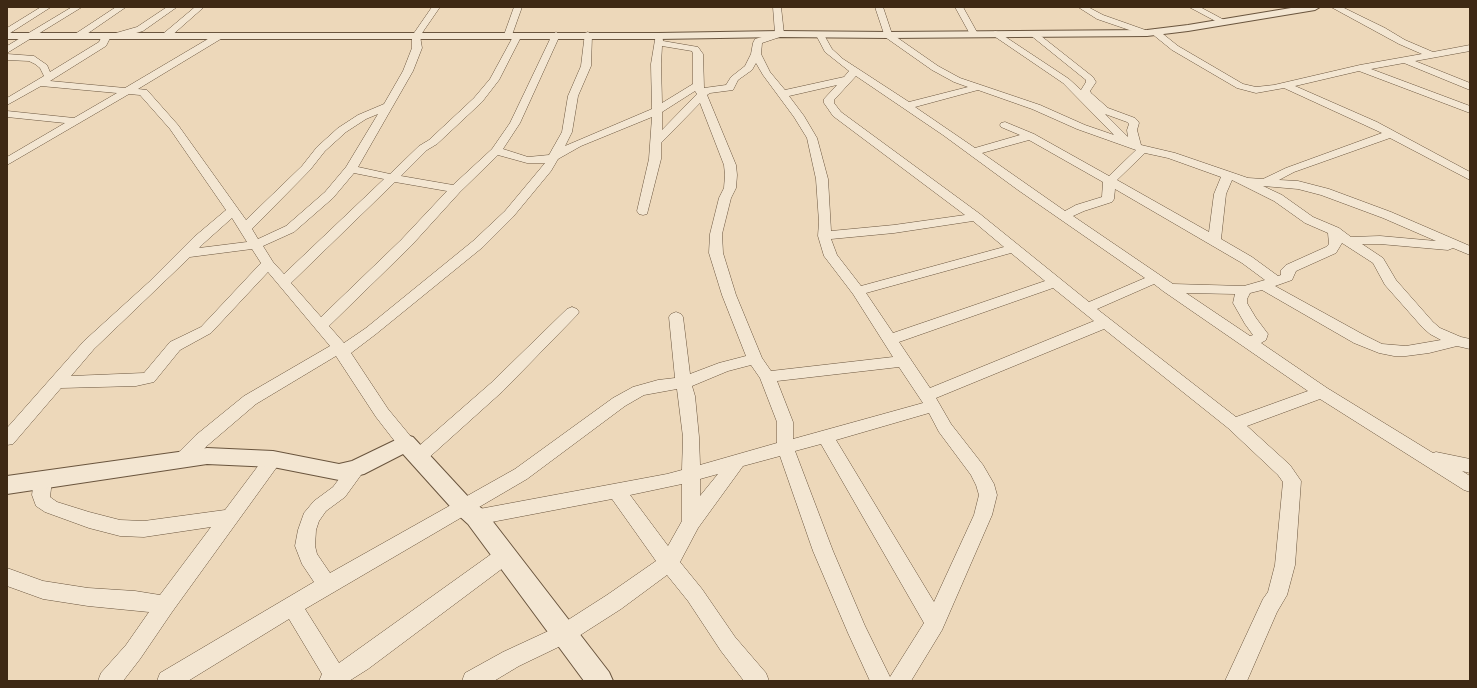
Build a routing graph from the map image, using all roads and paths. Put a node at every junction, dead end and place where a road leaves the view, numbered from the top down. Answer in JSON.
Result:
{"nodes":[{"id":1,"x":47,"y":7,"type":"edge"},
{"id":2,"x":78,"y":7,"type":"edge"},
{"id":3,"x":122,"y":7,"type":"edge"},
{"id":4,"x":173,"y":7,"type":"edge"},
{"id":5,"x":200,"y":7,"type":"edge"},
{"id":6,"x":436,"y":7,"type":"edge"},
{"id":7,"x":518,"y":7,"type":"edge"},
{"id":8,"x":777,"y":7,"type":"edge"},
{"id":9,"x":879,"y":7,"type":"edge"},
{"id":10,"x":959,"y":7,"type":"edge"},
{"id":11,"x":1082,"y":7,"type":"edge"},
{"id":12,"x":1193,"y":7,"type":"edge"},
{"id":13,"x":1315,"y":7,"type":"edge"},
{"id":14,"x":1335,"y":7,"type":"edge"},
{"id":15,"x":1224,"y":22,"type":"junction"},
{"id":16,"x":7,"y":32,"type":"edge"},
{"id":17,"x":1151,"y":32,"type":"junction"},
{"id":18,"x":780,"y":34,"type":"junction"},
{"id":19,"x":974,"y":34,"type":"junction"},
{"id":20,"x":995,"y":34,"type":"junction"},
{"id":21,"x":1033,"y":34,"type":"junction"},
{"id":22,"x":167,"y":35,"type":"junction"},
{"id":23,"x":221,"y":35,"type":"junction"},
{"id":24,"x":513,"y":35,"type":"junction"},
{"id":25,"x":556,"y":35,"type":"junction"},
{"id":26,"x":588,"y":35,"type":"junction"},
{"id":27,"x":820,"y":35,"type":"junction"},
{"id":28,"x":888,"y":35,"type":"junction"},
{"id":29,"x":7,"y":36,"type":"edge"},
{"id":30,"x":29,"y":36,"type":"junction"},
{"id":31,"x":78,"y":36,"type":"junction"},
{"id":32,"x":106,"y":36,"type":"junction"},
{"id":33,"x":119,"y":36,"type":"junction"},
{"id":34,"x":416,"y":36,"type":"junction"},
{"id":35,"x":659,"y":40,"type":"junction"},
{"id":36,"x":1470,"y":48,"type":"edge"},
{"id":37,"x":7,"y":50,"type":"edge"},
{"id":38,"x":756,"y":54,"type":"junction"},
{"id":39,"x":1433,"y":55,"type":"junction"},
{"id":40,"x":7,"y":57,"type":"edge"},
{"id":41,"x":1405,"y":60,"type":"junction"},
{"id":42,"x":1360,"y":68,"type":"junction"},
{"id":43,"x":51,"y":76,"type":"junction"},
{"id":44,"x":850,"y":76,"type":"junction"},
{"id":45,"x":40,"y":83,"type":"junction"},
{"id":46,"x":1285,"y":84,"type":"junction"},
{"id":47,"x":1470,"y":87,"type":"edge"},
{"id":48,"x":976,"y":88,"type":"junction"},
{"id":49,"x":700,"y":90,"type":"junction"},
{"id":50,"x":129,"y":91,"type":"junction"},
{"id":51,"x":782,"y":94,"type":"junction"},
{"id":52,"x":7,"y":102,"type":"edge"},
{"id":53,"x":387,"y":106,"type":"junction"},
{"id":54,"x":907,"y":106,"type":"junction"},
{"id":55,"x":1470,"y":110,"type":"edge"},
{"id":56,"x":656,"y":111,"type":"junction"},
{"id":57,"x":7,"y":114,"type":"edge"},
{"id":58,"x":76,"y":121,"type":"junction"},
{"id":59,"x":1005,"y":125,"type":"dead end"},
{"id":60,"x":1390,"y":134,"type":"junction"},
{"id":61,"x":1030,"y":136,"type":"junction"},
{"id":62,"x":655,"y":144,"type":"junction"},
{"id":63,"x":1136,"y":146,"type":"junction"},
{"id":64,"x":7,"y":151,"type":"edge"},
{"id":65,"x":496,"y":151,"type":"junction"},
{"id":66,"x":24,"y":152,"type":"junction"},
{"id":67,"x":972,"y":152,"type":"junction"},
{"id":68,"x":554,"y":157,"type":"junction"},
{"id":69,"x":7,"y":162,"type":"edge"},
{"id":70,"x":351,"y":169,"type":"junction"},
{"id":71,"x":1228,"y":175,"type":"junction"},
{"id":72,"x":1470,"y":177,"type":"edge"},
{"id":73,"x":393,"y":178,"type":"junction"},
{"id":74,"x":1245,"y":181,"type":"junction"},
{"id":75,"x":1109,"y":182,"type":"junction"},
{"id":76,"x":1265,"y":182,"type":"junction"},
{"id":77,"x":456,"y":189,"type":"junction"},
{"id":78,"x":233,"y":210,"type":"junction"},
{"id":79,"x":643,"y":211,"type":"dead end"},
{"id":80,"x":1064,"y":216,"type":"junction"},
{"id":81,"x":976,"y":217,"type":"junction"},
{"id":82,"x":245,"y":228,"type":"junction"},
{"id":83,"x":1334,"y":231,"type":"junction"},
{"id":84,"x":824,"y":236,"type":"junction"},
{"id":85,"x":1214,"y":240,"type":"junction"},
{"id":86,"x":1347,"y":241,"type":"junction"},
{"id":87,"x":1399,"y":242,"type":"junction"},
{"id":88,"x":255,"y":245,"type":"junction"},
{"id":89,"x":1014,"y":248,"type":"junction"},
{"id":90,"x":1466,"y":249,"type":"edge"},
{"id":91,"x":187,"y":253,"type":"junction"},
{"id":92,"x":1378,"y":261,"type":"junction"},
{"id":93,"x":268,"y":264,"type":"junction"},
{"id":94,"x":1155,"y":279,"type":"junction"},
{"id":95,"x":284,"y":282,"type":"junction"},
{"id":96,"x":1056,"y":282,"type":"junction"},
{"id":97,"x":1270,"y":283,"type":"junction"},
{"id":98,"x":1168,"y":288,"type":"junction"},
{"id":99,"x":858,"y":290,"type":"junction"},
{"id":100,"x":1244,"y":290,"type":"junction"},
{"id":101,"x":1087,"y":308,"type":"junction"},
{"id":102,"x":572,"y":312,"type":"dead end"},
{"id":103,"x":676,"y":317,"type":"dead end"},
{"id":104,"x":1106,"y":322,"type":"junction"},
{"id":105,"x":321,"y":325,"type":"junction"},
{"id":106,"x":889,"y":340,"type":"junction"},
{"id":107,"x":1249,"y":342,"type":"junction"},
{"id":108,"x":1463,"y":343,"type":"edge"},
{"id":109,"x":340,"y":349,"type":"junction"},
{"id":110,"x":755,"y":359,"type":"junction"},
{"id":111,"x":903,"y":361,"type":"junction"},
{"id":112,"x":767,"y":377,"type":"junction"},
{"id":113,"x":57,"y":382,"type":"junction"},
{"id":114,"x":683,"y":383,"type":"junction"},
{"id":115,"x":1321,"y":392,"type":"junction"},
{"id":116,"x":930,"y":401,"type":"junction"},
{"id":117,"x":1234,"y":424,"type":"junction"},
{"id":118,"x":825,"y":436,"type":"junction"},
{"id":119,"x":7,"y":440,"type":"edge"},
{"id":120,"x":785,"y":447,"type":"junction"},
{"id":121,"x":205,"y":448,"type":"junction"},
{"id":122,"x":412,"y":450,"type":"junction"},
{"id":123,"x":1426,"y":457,"type":"junction"},
{"id":124,"x":273,"y":459,"type":"junction"},
{"id":125,"x":738,"y":460,"type":"junction"},
{"id":126,"x":1470,"y":466,"type":"edge"},
{"id":127,"x":357,"y":468,"type":"junction"},
{"id":128,"x":692,"y":473,"type":"junction"},
{"id":129,"x":43,"y":480,"type":"junction"},
{"id":130,"x":7,"y":485,"type":"edge"},
{"id":131,"x":1470,"y":485,"type":"edge"},
{"id":132,"x":616,"y":490,"type":"junction"},
{"id":133,"x":470,"y":512,"type":"junction"},
{"id":134,"x":231,"y":517,"type":"junction"},
{"id":135,"x":691,"y":522,"type":"junction"},
{"id":136,"x":504,"y":556,"type":"junction"},
{"id":137,"x":669,"y":563,"type":"junction"},
{"id":138,"x":7,"y":577,"type":"edge"},
{"id":139,"x":327,"y":585,"type":"junction"},
{"id":140,"x":165,"y":605,"type":"junction"},
{"id":141,"x":292,"y":606,"type":"junction"},
{"id":142,"x":935,"y":623,"type":"junction"},
{"id":143,"x":564,"y":634,"type":"junction"},
{"id":144,"x":335,"y":680,"type":"edge"},
{"id":145,"x":109,"y":681,"type":"edge"},
{"id":146,"x":168,"y":681,"type":"edge"},
{"id":147,"x":473,"y":681,"type":"edge"},
{"id":148,"x":600,"y":681,"type":"edge"},
{"id":149,"x":758,"y":681,"type":"edge"},
{"id":150,"x":881,"y":681,"type":"edge"},
{"id":151,"x":900,"y":681,"type":"edge"},
{"id":152,"x":1236,"y":681,"type":"edge"}],
"edges":[{"from":1,"to":16,"type":"street"},
{"from":2,"to":30,"type":"street"},
{"from":3,"to":31,"type":"street"},
{"from":4,"to":33,"type":"street"},
{"from":5,"to":22,"type":"street"},
{"from":6,"to":34,"type":"street"},
{"from":7,"to":24,"type":"street"},
{"from":8,"to":18,"type":"street"},
{"from":9,"to":28,"type":"street"},
{"from":10,"to":19,"type":"street"},
{"from":11,"to":17,"type":"street"},
{"from":12,"to":15,"type":"street"},
{"from":13,"to":15,"type":"street"},
{"from":14,"to":39,"type":"street"},
{"from":15,"to":17,"type":"street"},
{"from":17,"to":21,"type":"street"},
{"from":17,"to":46,"type":"street"},
{"from":18,"to":27,"type":"street"},
{"from":18,"to":35,"type":"street"},
{"from":18,"to":38,"type":"street"},
{"from":19,"to":20,"type":"street"},
{"from":19,"to":28,"type":"street"},
{"from":20,"to":21,"type":"street"},
{"from":20,"to":63,"type":"street"},
{"from":21,"to":63,"type":"street"},
{"from":22,"to":23,"type":"street"},
{"from":22,"to":33,"type":"street"},
{"from":23,"to":34,"type":"street"},
{"from":23,"to":50,"type":"street"},
{"from":24,"to":25,"type":"street"},
{"from":24,"to":34,"type":"street"},
{"from":24,"to":73,"type":"street"},
{"from":25,"to":26,"type":"street"},
{"from":25,"to":65,"type":"street"},
{"from":26,"to":35,"type":"street"},
{"from":26,"to":68,"type":"street"},
{"from":27,"to":28,"type":"street"},
{"from":27,"to":44,"type":"street"},
{"from":28,"to":48,"type":"street"},
{"from":29,"to":30,"type":"street"},
{"from":30,"to":31,"type":"street"},
{"from":30,"to":37,"type":"street"},
{"from":31,"to":32,"type":"street"},
{"from":32,"to":33,"type":"street"},
{"from":32,"to":43,"type":"street"},
{"from":34,"to":53,"type":"street"},
{"from":35,"to":49,"type":"street"},
{"from":35,"to":56,"type":"street"},
{"from":36,"to":39,"type":"street"},
{"from":38,"to":49,"type":"street"},
{"from":38,"to":51,"type":"street"},
{"from":39,"to":41,"type":"street"},
{"from":40,"to":43,"type":"street"},
{"from":41,"to":42,"type":"street"},
{"from":41,"to":47,"type":"street"},
{"from":42,"to":46,"type":"street"},
{"from":42,"to":55,"type":"street"},
{"from":43,"to":45,"type":"street"},
{"from":44,"to":51,"type":"street"},
{"from":44,"to":54,"type":"street"},
{"from":44,"to":81,"type":"street"},
{"from":45,"to":50,"type":"street"},
{"from":45,"to":52,"type":"street"},
{"from":46,"to":60,"type":"street"},
{"from":48,"to":54,"type":"street"},
{"from":48,"to":63,"type":"street"},
{"from":49,"to":56,"type":"street"},
{"from":49,"to":62,"type":"street"},
{"from":49,"to":110,"type":"street"},
{"from":50,"to":58,"type":"street"},
{"from":50,"to":78,"type":"street"},
{"from":51,"to":84,"type":"street"},
{"from":53,"to":70,"type":"street"},
{"from":53,"to":82,"type":"street"},
{"from":54,"to":67,"type":"street"},
{"from":56,"to":62,"type":"street"},
{"from":56,"to":68,"type":"street"},
{"from":57,"to":58,"type":"street"},
{"from":58,"to":66,"type":"street"},
{"from":59,"to":61,"type":"street"},
{"from":60,"to":72,"type":"street"},
{"from":60,"to":76,"type":"street"},
{"from":61,"to":67,"type":"street"},
{"from":61,"to":75,"type":"street"},
{"from":62,"to":79,"type":"street"},
{"from":63,"to":71,"type":"street"},
{"from":63,"to":75,"type":"street"},
{"from":64,"to":66,"type":"street"},
{"from":65,"to":68,"type":"street"},
{"from":65,"to":77,"type":"street"},
{"from":66,"to":69,"type":"street"},
{"from":67,"to":80,"type":"street"},
{"from":68,"to":109,"type":"street"},
{"from":70,"to":73,"type":"street"},
{"from":70,"to":88,"type":"street"},
{"from":71,"to":74,"type":"street"},
{"from":71,"to":85,"type":"street"},
{"from":73,"to":77,"type":"street"},
{"from":73,"to":95,"type":"street"},
{"from":74,"to":76,"type":"street"},
{"from":74,"to":83,"type":"street"},
{"from":75,"to":80,"type":"street"},
{"from":75,"to":85,"type":"street"},
{"from":76,"to":90,"type":"street"},
{"from":77,"to":105,"type":"street"},
{"from":78,"to":82,"type":"street"},
{"from":78,"to":91,"type":"street"},
{"from":80,"to":94,"type":"street"},
{"from":81,"to":84,"type":"street"},
{"from":81,"to":89,"type":"street"},
{"from":82,"to":88,"type":"street"},
{"from":83,"to":86,"type":"street"},
{"from":83,"to":97,"type":"street"},
{"from":84,"to":99,"type":"street"},
{"from":85,"to":97,"type":"street"},
{"from":86,"to":87,"type":"street"},
{"from":86,"to":92,"type":"street"},
{"from":87,"to":90,"type":"street"},
{"from":87,"to":92,"type":"street"},
{"from":88,"to":91,"type":"street"},
{"from":88,"to":93,"type":"street"},
{"from":89,"to":96,"type":"street"},
{"from":89,"to":99,"type":"street"},
{"from":91,"to":113,"type":"street"},
{"from":92,"to":108,"type":"street"},
{"from":93,"to":95,"type":"street"},
{"from":93,"to":113,"type":"street"},
{"from":94,"to":98,"type":"street"},
{"from":94,"to":101,"type":"street"},
{"from":95,"to":105,"type":"street"},
{"from":96,"to":101,"type":"street"},
{"from":96,"to":106,"type":"street"},
{"from":97,"to":100,"type":"street"},
{"from":97,"to":108,"type":"street"},
{"from":98,"to":100,"type":"street"},
{"from":98,"to":107,"type":"street"},
{"from":99,"to":106,"type":"street"},
{"from":100,"to":107,"type":"street"},
{"from":101,"to":104,"type":"street"},
{"from":102,"to":122,"type":"street"},
{"from":103,"to":114,"type":"street"},
{"from":104,"to":116,"type":"street"},
{"from":104,"to":117,"type":"street"},
{"from":105,"to":109,"type":"street"},
{"from":106,"to":111,"type":"street"},
{"from":107,"to":115,"type":"street"},
{"from":109,"to":121,"type":"street"},
{"from":109,"to":122,"type":"street"},
{"from":110,"to":112,"type":"street"},
{"from":110,"to":114,"type":"street"},
{"from":111,"to":112,"type":"street"},
{"from":111,"to":116,"type":"street"},
{"from":112,"to":120,"type":"street"},
{"from":113,"to":119,"type":"street"},
{"from":114,"to":128,"type":"street"},
{"from":114,"to":133,"type":"street"},
{"from":115,"to":117,"type":"street"},
{"from":115,"to":123,"type":"street"},
{"from":116,"to":118,"type":"street"},
{"from":116,"to":142,"type":"street"},
{"from":117,"to":152,"type":"street"},
{"from":118,"to":120,"type":"street"},
{"from":118,"to":142,"type":"street"},
{"from":120,"to":125,"type":"street"},
{"from":120,"to":150,"type":"street"},
{"from":121,"to":124,"type":"street"},
{"from":121,"to":129,"type":"street"},
{"from":122,"to":127,"type":"street"},
{"from":122,"to":133,"type":"street"},
{"from":123,"to":126,"type":"street"},
{"from":123,"to":131,"type":"street"},
{"from":124,"to":127,"type":"street"},
{"from":124,"to":134,"type":"street"},
{"from":125,"to":128,"type":"street"},
{"from":125,"to":135,"type":"street"},
{"from":127,"to":139,"type":"street"},
{"from":128,"to":132,"type":"street"},
{"from":128,"to":135,"type":"street"},
{"from":129,"to":130,"type":"street"},
{"from":129,"to":134,"type":"street"},
{"from":132,"to":133,"type":"street"},
{"from":132,"to":137,"type":"street"},
{"from":133,"to":136,"type":"street"},
{"from":133,"to":139,"type":"street"},
{"from":134,"to":140,"type":"street"},
{"from":135,"to":137,"type":"street"},
{"from":136,"to":143,"type":"street"},
{"from":136,"to":144,"type":"street"},
{"from":137,"to":143,"type":"street"},
{"from":137,"to":149,"type":"street"},
{"from":138,"to":140,"type":"street"},
{"from":139,"to":141,"type":"street"},
{"from":140,"to":145,"type":"street"},
{"from":141,"to":144,"type":"street"},
{"from":141,"to":146,"type":"street"},
{"from":142,"to":151,"type":"street"},
{"from":143,"to":147,"type":"street"},
{"from":143,"to":148,"type":"street"}]}
